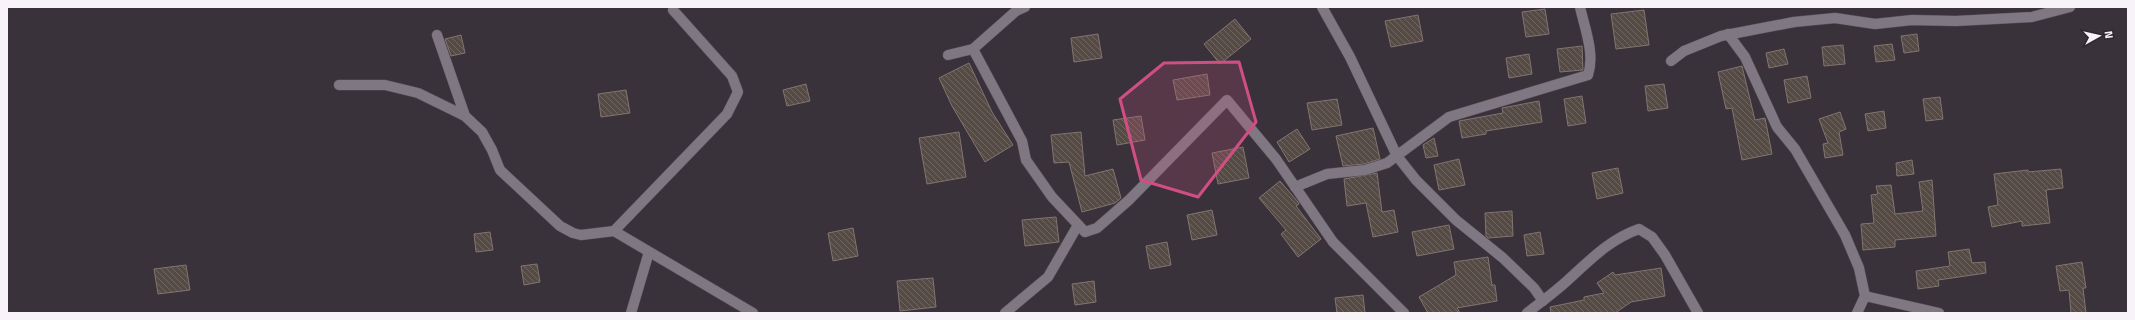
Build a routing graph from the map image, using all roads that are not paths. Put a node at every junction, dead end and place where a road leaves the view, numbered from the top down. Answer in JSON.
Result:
{"nodes":[{"id":1,"x":1025,"y":7,"type":"edge"},
{"id":2,"x":1322,"y":7,"type":"edge"},
{"id":3,"x":1580,"y":7,"type":"edge"},
{"id":4,"x":2070,"y":7,"type":"edge"},
{"id":5,"x":673,"y":10,"type":"dead end"},
{"id":6,"x":1728,"y":34,"type":"junction"},
{"id":7,"x":437,"y":35,"type":"dead end"},
{"id":8,"x":973,"y":48,"type":"junction"},
{"id":9,"x":948,"y":55,"type":"dead end"},
{"id":10,"x":1671,"y":62,"type":"dead end"},
{"id":11,"x":339,"y":85,"type":"dead end"},
{"id":12,"x":465,"y":116,"type":"junction"},
{"id":13,"x":1398,"y":156,"type":"junction"},
{"id":14,"x":1295,"y":187,"type":"junction"},
{"id":15,"x":1078,"y":225,"type":"junction"},
{"id":16,"x":614,"y":231,"type":"junction"},
{"id":17,"x":649,"y":252,"type":"junction"},
{"id":18,"x":1865,"y":296,"type":"junction"},
{"id":19,"x":1543,"y":301,"type":"junction"},
{"id":20,"x":630,"y":313,"type":"edge"},
{"id":21,"x":753,"y":313,"type":"edge"},
{"id":22,"x":1005,"y":313,"type":"edge"},
{"id":23,"x":1404,"y":313,"type":"edge"},
{"id":24,"x":1527,"y":313,"type":"edge"},
{"id":25,"x":1698,"y":313,"type":"edge"},
{"id":26,"x":1857,"y":313,"type":"edge"},
{"id":27,"x":1939,"y":313,"type":"edge"}],
"edges":[{"from":1,"to":8,"type":"street"},
{"from":2,"to":13,"type":"street"},
{"from":3,"to":13,"type":"street"},
{"from":4,"to":6,"type":"street"},
{"from":5,"to":16,"type":"street"},
{"from":6,"to":10,"type":"street"},
{"from":6,"to":18,"type":"street"},
{"from":7,"to":12,"type":"street"},
{"from":8,"to":9,"type":"street"},
{"from":8,"to":15,"type":"street"},
{"from":11,"to":12,"type":"street"},
{"from":12,"to":16,"type":"street"},
{"from":13,"to":14,"type":"street"},
{"from":13,"to":19,"type":"street"},
{"from":14,"to":15,"type":"street"},
{"from":14,"to":23,"type":"street"},
{"from":15,"to":22,"type":"street"},
{"from":16,"to":17,"type":"street"},
{"from":17,"to":20,"type":"street"},
{"from":17,"to":21,"type":"street"},
{"from":18,"to":26,"type":"street"},
{"from":18,"to":27,"type":"street"},
{"from":19,"to":24,"type":"street"},
{"from":19,"to":25,"type":"street"}]}
